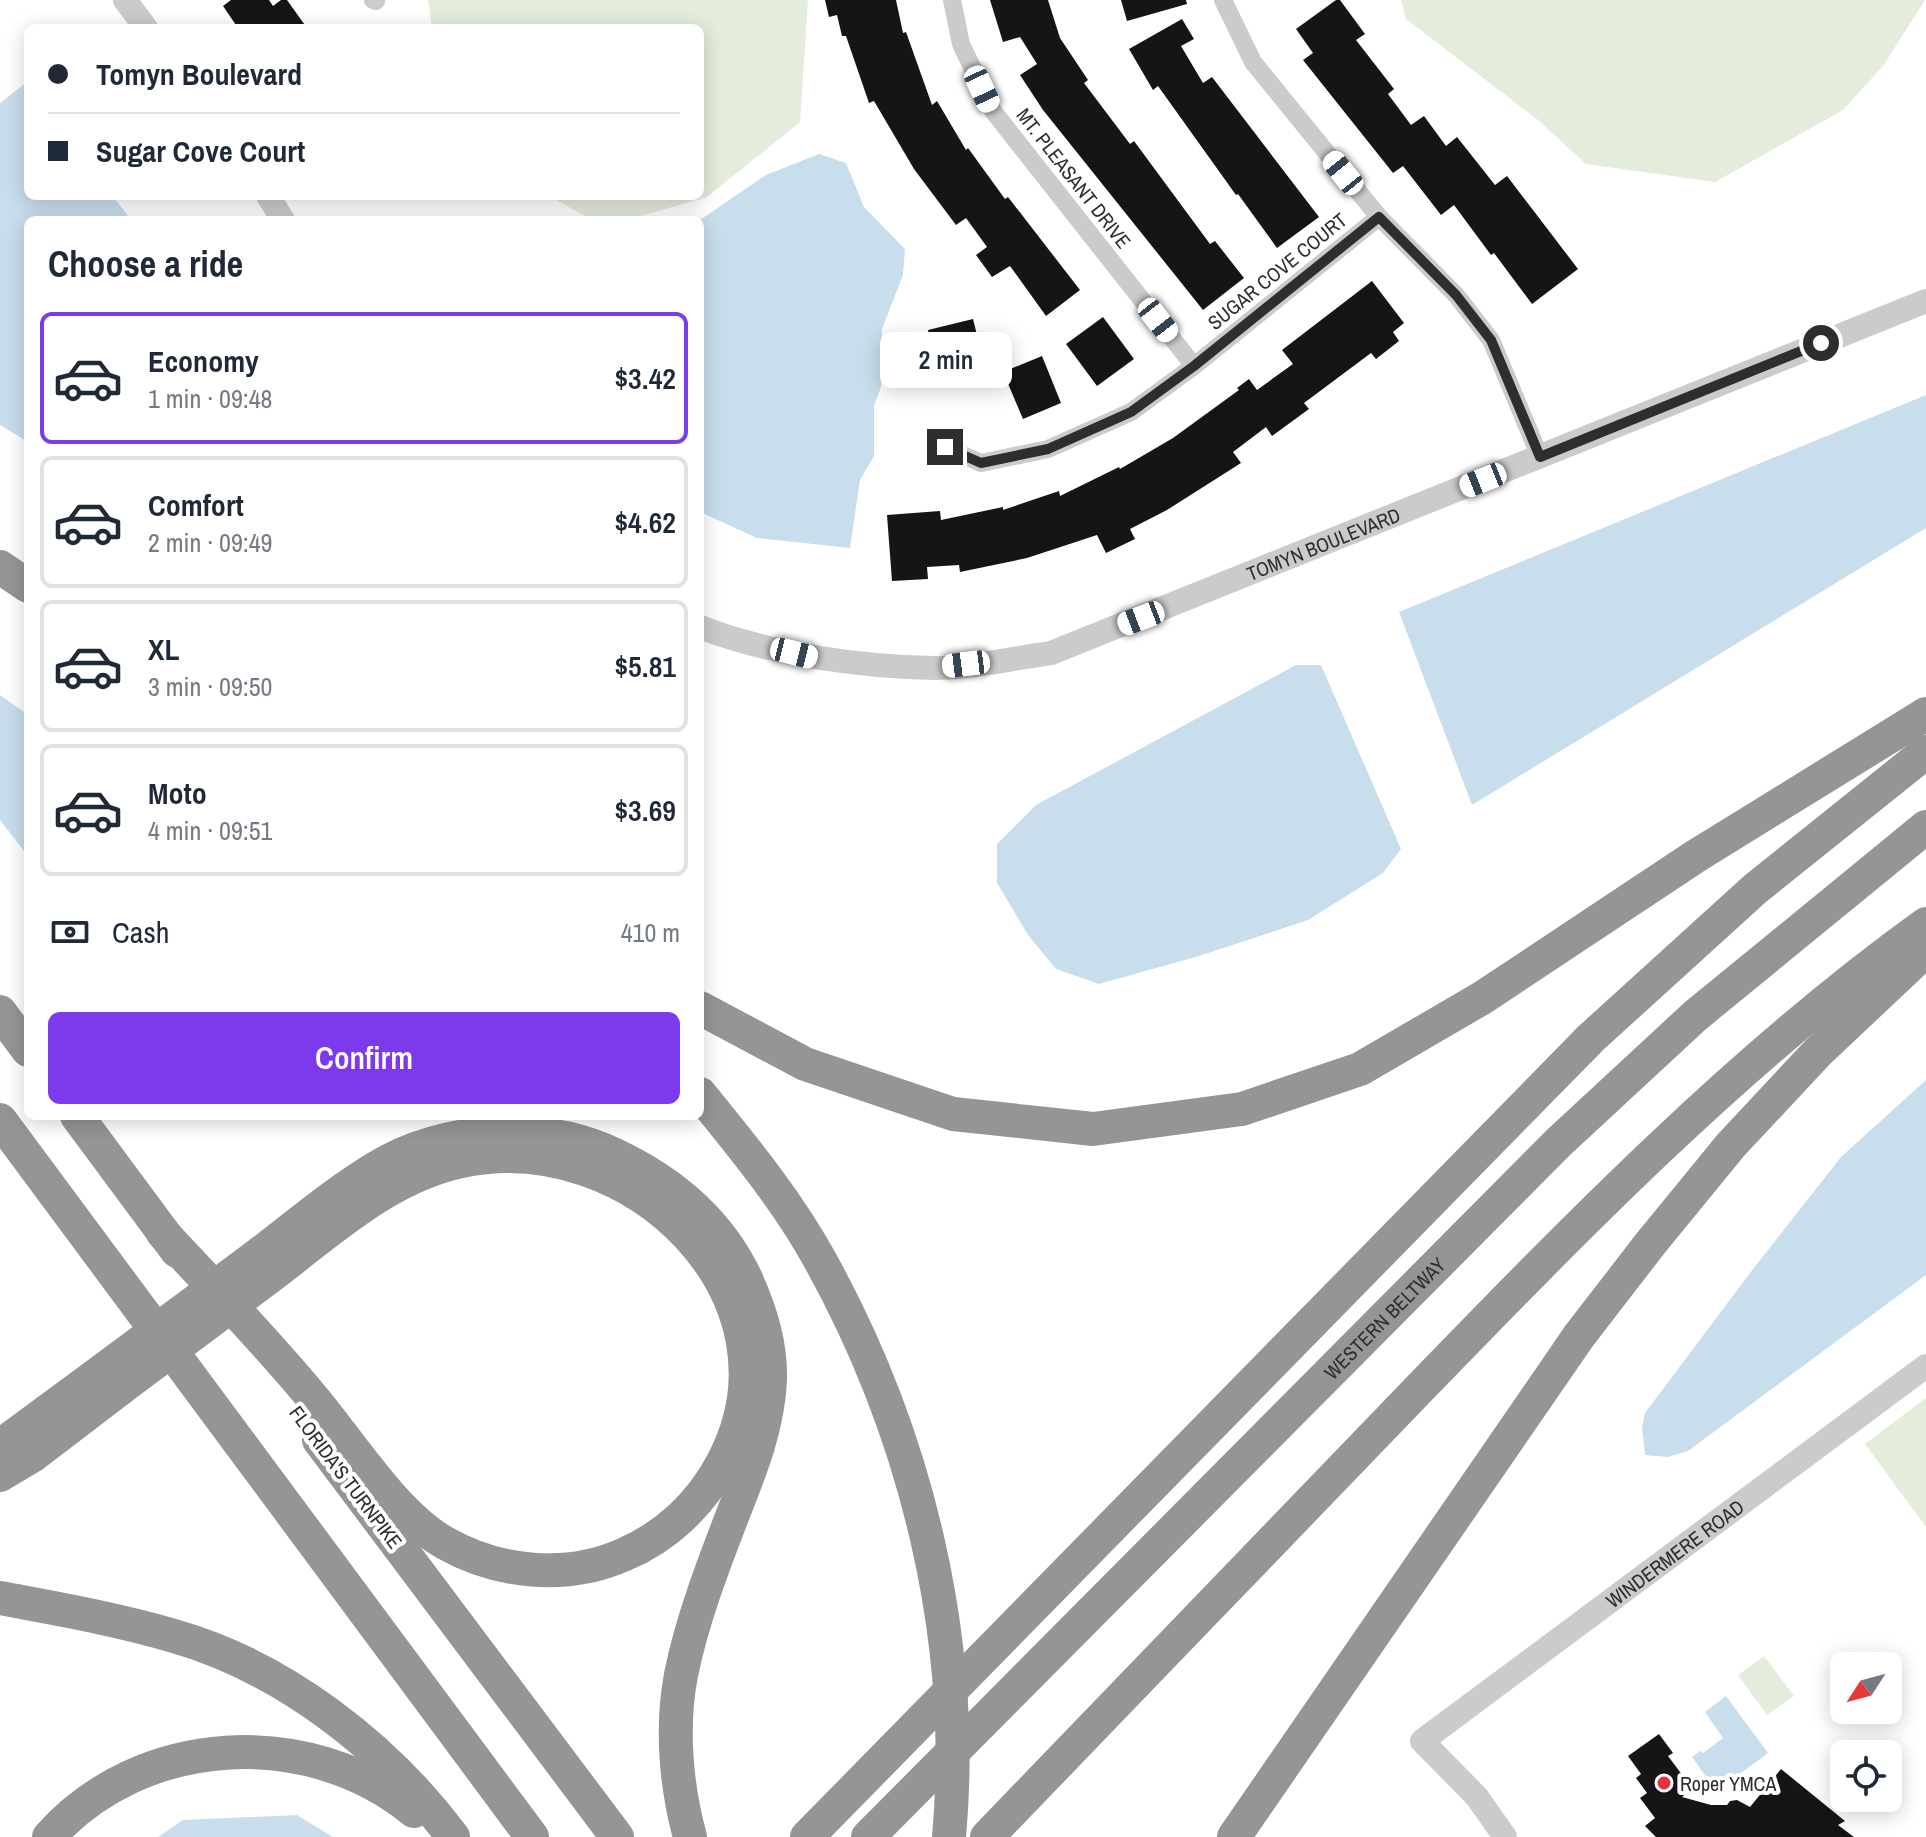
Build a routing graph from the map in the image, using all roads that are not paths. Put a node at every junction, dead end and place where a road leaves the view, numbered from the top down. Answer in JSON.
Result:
{"nodes":[{"id":1,"x":125,"y":0,"type":"edge"},
{"id":2,"x":952,"y":0,"type":"edge"},
{"id":3,"x":1223,"y":0,"type":"edge"},
{"id":4,"x":143,"y":24,"type":"edge"},
{"id":5,"x":1379,"y":217,"type":"junction"},
{"id":6,"x":1926,"y":301,"type":"edge"},
{"id":7,"x":1194,"y":366,"type":"junction"},
{"id":8,"x":945,"y":447,"type":"dead end"},
{"id":9,"x":1540,"y":457,"type":"junction"},
{"id":10,"x":0,"y":567,"type":"edge"},
{"id":11,"x":24,"y":583,"type":"edge"},
{"id":12,"x":704,"y":629,"type":"edge"},
{"id":13,"x":1926,"y":714,"type":"edge"},
{"id":14,"x":1926,"y":752,"type":"edge"},
{"id":15,"x":1926,"y":827,"type":"edge"},
{"id":16,"x":1926,"y":924,"type":"edge"},
{"id":17,"x":1926,"y":950,"type":"edge"},
{"id":18,"x":704,"y":1010,"type":"edge"},
{"id":19,"x":0,"y":1012,"type":"edge"},
{"id":20,"x":24,"y":1045,"type":"edge"},
{"id":21,"x":704,"y":1099,"type":"edge"},
{"id":22,"x":0,"y":1120,"type":"edge"},
{"id":23,"x":80,"y":1120,"type":"edge"},
{"id":24,"x":163,"y":1233,"type":"junction"},
{"id":25,"x":261,"y":1268,"type":"junction"},
{"id":26,"x":1926,"y":1366,"type":"edge"},
{"id":27,"x":114,"y":1378,"type":"junction"},
{"id":28,"x":0,"y":1446,"type":"edge"},
{"id":29,"x":0,"y":1475,"type":"edge"},
{"id":30,"x":1408,"y":1588,"type":"junction"},
{"id":31,"x":0,"y":1598,"type":"edge"},
{"id":32,"x":49,"y":1837,"type":"edge"},
{"id":33,"x":440,"y":1837,"type":"edge"},
{"id":34,"x":453,"y":1837,"type":"edge"},
{"id":35,"x":532,"y":1837,"type":"edge"},
{"id":36,"x":617,"y":1837,"type":"edge"},
{"id":37,"x":690,"y":1837,"type":"edge"},
{"id":38,"x":807,"y":1837,"type":"edge"},
{"id":39,"x":868,"y":1837,"type":"edge"},
{"id":40,"x":949,"y":1837,"type":"edge"},
{"id":41,"x":987,"y":1837,"type":"edge"},
{"id":42,"x":1234,"y":1837,"type":"edge"},
{"id":43,"x":1263,"y":1837,"type":"edge"},
{"id":44,"x":1505,"y":1837,"type":"edge"}],
"edges":[{"from":1,"to":4,"type":"street"},
{"from":2,"to":7,"type":"street","name":"MT. PLEASANT DRIVE"},
{"from":3,"to":5,"type":"street"},
{"from":5,"to":7,"type":"street","name":"SUGAR COVE COURT"},
{"from":5,"to":9,"type":"street"},
{"from":6,"to":9,"type":"street","name":"TOMYN BOULEVARD"},
{"from":7,"to":8,"type":"street","name":"SUGAR COVE COURT"},
{"from":9,"to":12,"type":"street","name":"TOMYN BOULEVARD"},
{"from":10,"to":11,"type":"highway"},
{"from":13,"to":18,"type":"highway"},
{"from":14,"to":38,"type":"highway"},
{"from":15,"to":39,"type":"highway","name":"WESTERN BELTWAY"},
{"from":16,"to":41,"type":"highway"},
{"from":17,"to":30,"type":"highway"},
{"from":19,"to":20,"type":"highway"},
{"from":21,"to":40,"type":"highway","bridge":true},
{"from":22,"to":35,"type":"highway"},
{"from":23,"to":24,"type":"highway","name":"FLORIDA'S TURNPIKE"},
{"from":24,"to":25,"type":"highway"},
{"from":24,"to":36,"type":"highway","name":"FLORIDA'S TURNPIKE"},
{"from":25,"to":27,"type":"highway","bridge":true},
{"from":25,"to":37,"type":"highway"},
{"from":26,"to":44,"type":"street","name":"WINDERMERE ROAD"},
{"from":27,"to":28,"type":"highway"},
{"from":27,"to":29,"type":"highway"},
{"from":30,"to":42,"type":"highway"},
{"from":30,"to":43,"type":"highway"},
{"from":31,"to":34,"type":"highway"},
{"from":32,"to":33,"type":"highway"}]}
